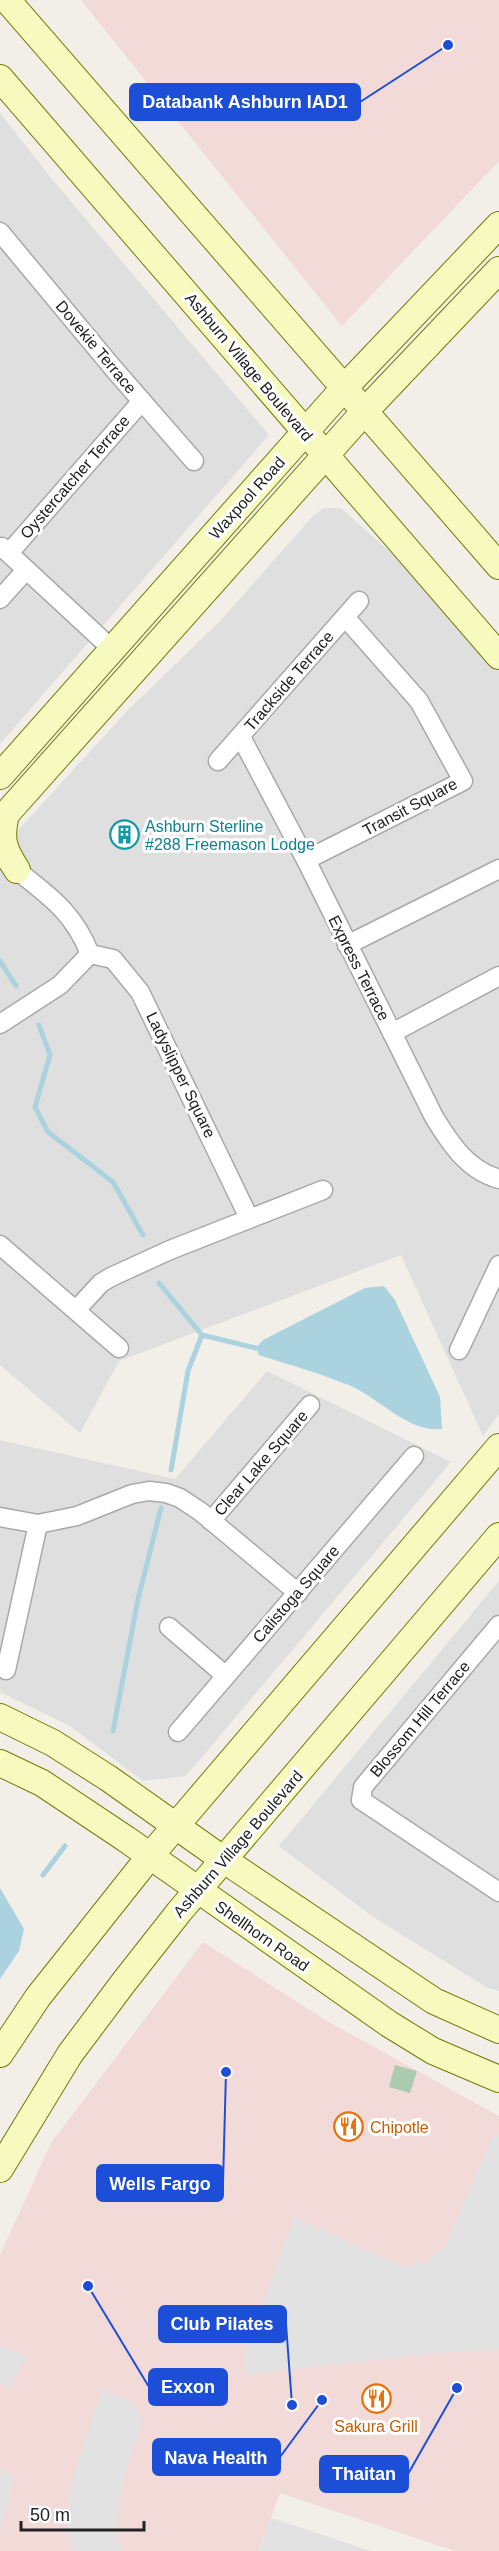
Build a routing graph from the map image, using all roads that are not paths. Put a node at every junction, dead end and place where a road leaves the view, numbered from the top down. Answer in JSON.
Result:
{"nodes":[{"id":1,"x":7,"y":0,"type":"edge"},
{"id":2,"x":0,"y":78,"type":"edge"},
{"id":3,"x":499,"y":225,"type":"edge"},
{"id":4,"x":0,"y":232,"type":"edge"},
{"id":5,"x":499,"y":270,"type":"edge"},
{"id":6,"x":345,"y":387,"type":"junction"},
{"id":7,"x":142,"y":401,"type":"junction"},
{"id":8,"x":365,"y":411,"type":"junction"},
{"id":9,"x":305,"y":433,"type":"junction"},
{"id":10,"x":325,"y":457,"type":"junction"},
{"id":11,"x":194,"y":460,"type":"dead end"},
{"id":12,"x":4,"y":549,"type":"edge"},
{"id":13,"x":499,"y":566,"type":"edge"},
{"id":14,"x":26,"y":570,"type":"junction"},
{"id":15,"x":0,"y":599,"type":"edge"},
{"id":16,"x":359,"y":601,"type":"dead end"},
{"id":17,"x":345,"y":617,"type":"junction"},
{"id":18,"x":113,"y":650,"type":"junction"},
{"id":19,"x":499,"y":656,"type":"edge"},
{"id":20,"x":240,"y":737,"type":"junction"},
{"id":21,"x":218,"y":761,"type":"dead end"},
{"id":22,"x":0,"y":776,"type":"edge"},
{"id":23,"x":3,"y":818,"type":"edge"},
{"id":24,"x":306,"y":860,"type":"junction"},
{"id":25,"x":9,"y":863,"type":"edge"},
{"id":26,"x":499,"y":869,"type":"edge"},
{"id":27,"x":347,"y":945,"type":"junction"},
{"id":28,"x":90,"y":954,"type":"junction"},
{"id":29,"x":499,"y":976,"type":"edge"},
{"id":30,"x":0,"y":1024,"type":"edge"},
{"id":31,"x":392,"y":1033,"type":"junction"},
{"id":32,"x":499,"y":1179,"type":"edge"},
{"id":33,"x":323,"y":1190,"type":"dead end"},
{"id":34,"x":249,"y":1218,"type":"junction"},
{"id":35,"x":0,"y":1245,"type":"edge"},
{"id":36,"x":499,"y":1265,"type":"edge"},
{"id":37,"x":76,"y":1310,"type":"junction"},
{"id":38,"x":119,"y":1347,"type":"dead end"},
{"id":39,"x":459,"y":1350,"type":"dead end"},
{"id":40,"x":310,"y":1405,"type":"dead end"},
{"id":41,"x":499,"y":1447,"type":"edge"},
{"id":42,"x":414,"y":1456,"type":"dead end"},
{"id":43,"x":0,"y":1516,"type":"edge"},
{"id":44,"x":211,"y":1521,"type":"junction"},
{"id":45,"x":38,"y":1524,"type":"junction"},
{"id":46,"x":499,"y":1536,"type":"edge"},
{"id":47,"x":298,"y":1593,"type":"junction"},
{"id":48,"x":499,"y":1625,"type":"edge"},
{"id":49,"x":169,"y":1627,"type":"dead end"},
{"id":50,"x":6,"y":1670,"type":"dead end"},
{"id":51,"x":226,"y":1676,"type":"junction"},
{"id":52,"x":0,"y":1717,"type":"edge"},
{"id":53,"x":178,"y":1732,"type":"dead end"},
{"id":54,"x":0,"y":1763,"type":"edge"},
{"id":55,"x":175,"y":1826,"type":"junction"},
{"id":56,"x":150,"y":1856,"type":"junction"},
{"id":57,"x":224,"y":1860,"type":"junction"},
{"id":58,"x":199,"y":1890,"type":"junction"},
{"id":59,"x":499,"y":1892,"type":"edge"},
{"id":60,"x":499,"y":2030,"type":"edge"},
{"id":61,"x":0,"y":2054,"type":"edge"},
{"id":62,"x":499,"y":2079,"type":"edge"},
{"id":63,"x":0,"y":2169,"type":"edge"}],
"edges":[{"from":1,"to":6,"type":"main road"},
{"from":2,"to":9,"type":"main road","name":"Ashburn Village Boulevard"},
{"from":3,"to":6,"type":"main road","name":"Waxpool Road"},
{"from":4,"to":7,"type":"street","name":"Dovekie Terrace"},
{"from":5,"to":8,"type":"main road","name":"Waxpool Road"},
{"from":6,"to":8,"type":"main road"},
{"from":6,"to":9,"type":"main road","name":"Waxpool Road"},
{"from":7,"to":11,"type":"street","name":"Dovekie Terrace"},
{"from":7,"to":12,"type":"street","name":"Oystercatcher Terrace"},
{"from":8,"to":10,"type":"main road","name":"Waxpool Road"},
{"from":8,"to":13,"type":"main road"},
{"from":9,"to":10,"type":"main road","name":"Ashburn Village Boulevard"},
{"from":9,"to":18,"type":"main road","name":"Waxpool Road"},
{"from":10,"to":19,"type":"main road","name":"Ashburn Village Boulevard"},
{"from":10,"to":23,"type":"main road","name":"Waxpool Road"},
{"from":12,"to":14,"type":"street"},
{"from":14,"to":15,"type":"street"},
{"from":14,"to":18,"type":"street"},
{"from":16,"to":17,"type":"street","name":"Trackside Terrace"},
{"from":17,"to":20,"type":"street","name":"Trackside Terrace"},
{"from":17,"to":24,"type":"street","name":"Transit Square"},
{"from":18,"to":22,"type":"main road","name":"Waxpool Road"},
{"from":20,"to":21,"type":"street","name":"Trackside Terrace"},
{"from":20,"to":24,"type":"street","name":"Express Terrace"},
{"from":23,"to":25,"type":"main road"},
{"from":24,"to":27,"type":"street","name":"Express Terrace"},
{"from":25,"to":28,"type":"street"},
{"from":26,"to":27,"type":"street"},
{"from":27,"to":31,"type":"street","name":"Express Terrace"},
{"from":28,"to":30,"type":"street"},
{"from":28,"to":34,"type":"street","name":"Ladyslipper Square"},
{"from":29,"to":31,"type":"street"},
{"from":31,"to":32,"type":"street","name":"Express Terrace"},
{"from":33,"to":34,"type":"street"},
{"from":34,"to":37,"type":"street"},
{"from":35,"to":37,"type":"street"},
{"from":36,"to":39,"type":"street"},
{"from":37,"to":38,"type":"street"},
{"from":40,"to":44,"type":"street","name":"Clear Lake Square"},
{"from":41,"to":55,"type":"main road"},
{"from":42,"to":47,"type":"street","name":"Calistoga Square"},
{"from":43,"to":45,"type":"street"},
{"from":44,"to":45,"type":"street"},
{"from":44,"to":47,"type":"street"},
{"from":45,"to":50,"type":"street"},
{"from":46,"to":57,"type":"main road","name":"Ashburn Village Boulevard"},
{"from":47,"to":51,"type":"street","name":"Calistoga Square"},
{"from":48,"to":59,"type":"street","name":"Blossom Hill Terrace"},
{"from":49,"to":51,"type":"street"},
{"from":51,"to":53,"type":"street","name":"Calistoga Square"},
{"from":52,"to":55,"type":"main road"},
{"from":54,"to":56,"type":"main road","name":"Shellhorn Road"},
{"from":55,"to":56,"type":"main road"},
{"from":55,"to":57,"type":"main road"},
{"from":56,"to":58,"type":"main road","name":"Shellhorn Road"},
{"from":56,"to":61,"type":"main road"},
{"from":57,"to":58,"type":"main road","name":"Ashburn Village Boulevard"},
{"from":57,"to":60,"type":"main road"},
{"from":58,"to":62,"type":"main road","name":"Shellhorn Road"},
{"from":58,"to":63,"type":"main road","name":"Ashburn Village Boulevard"}]}
